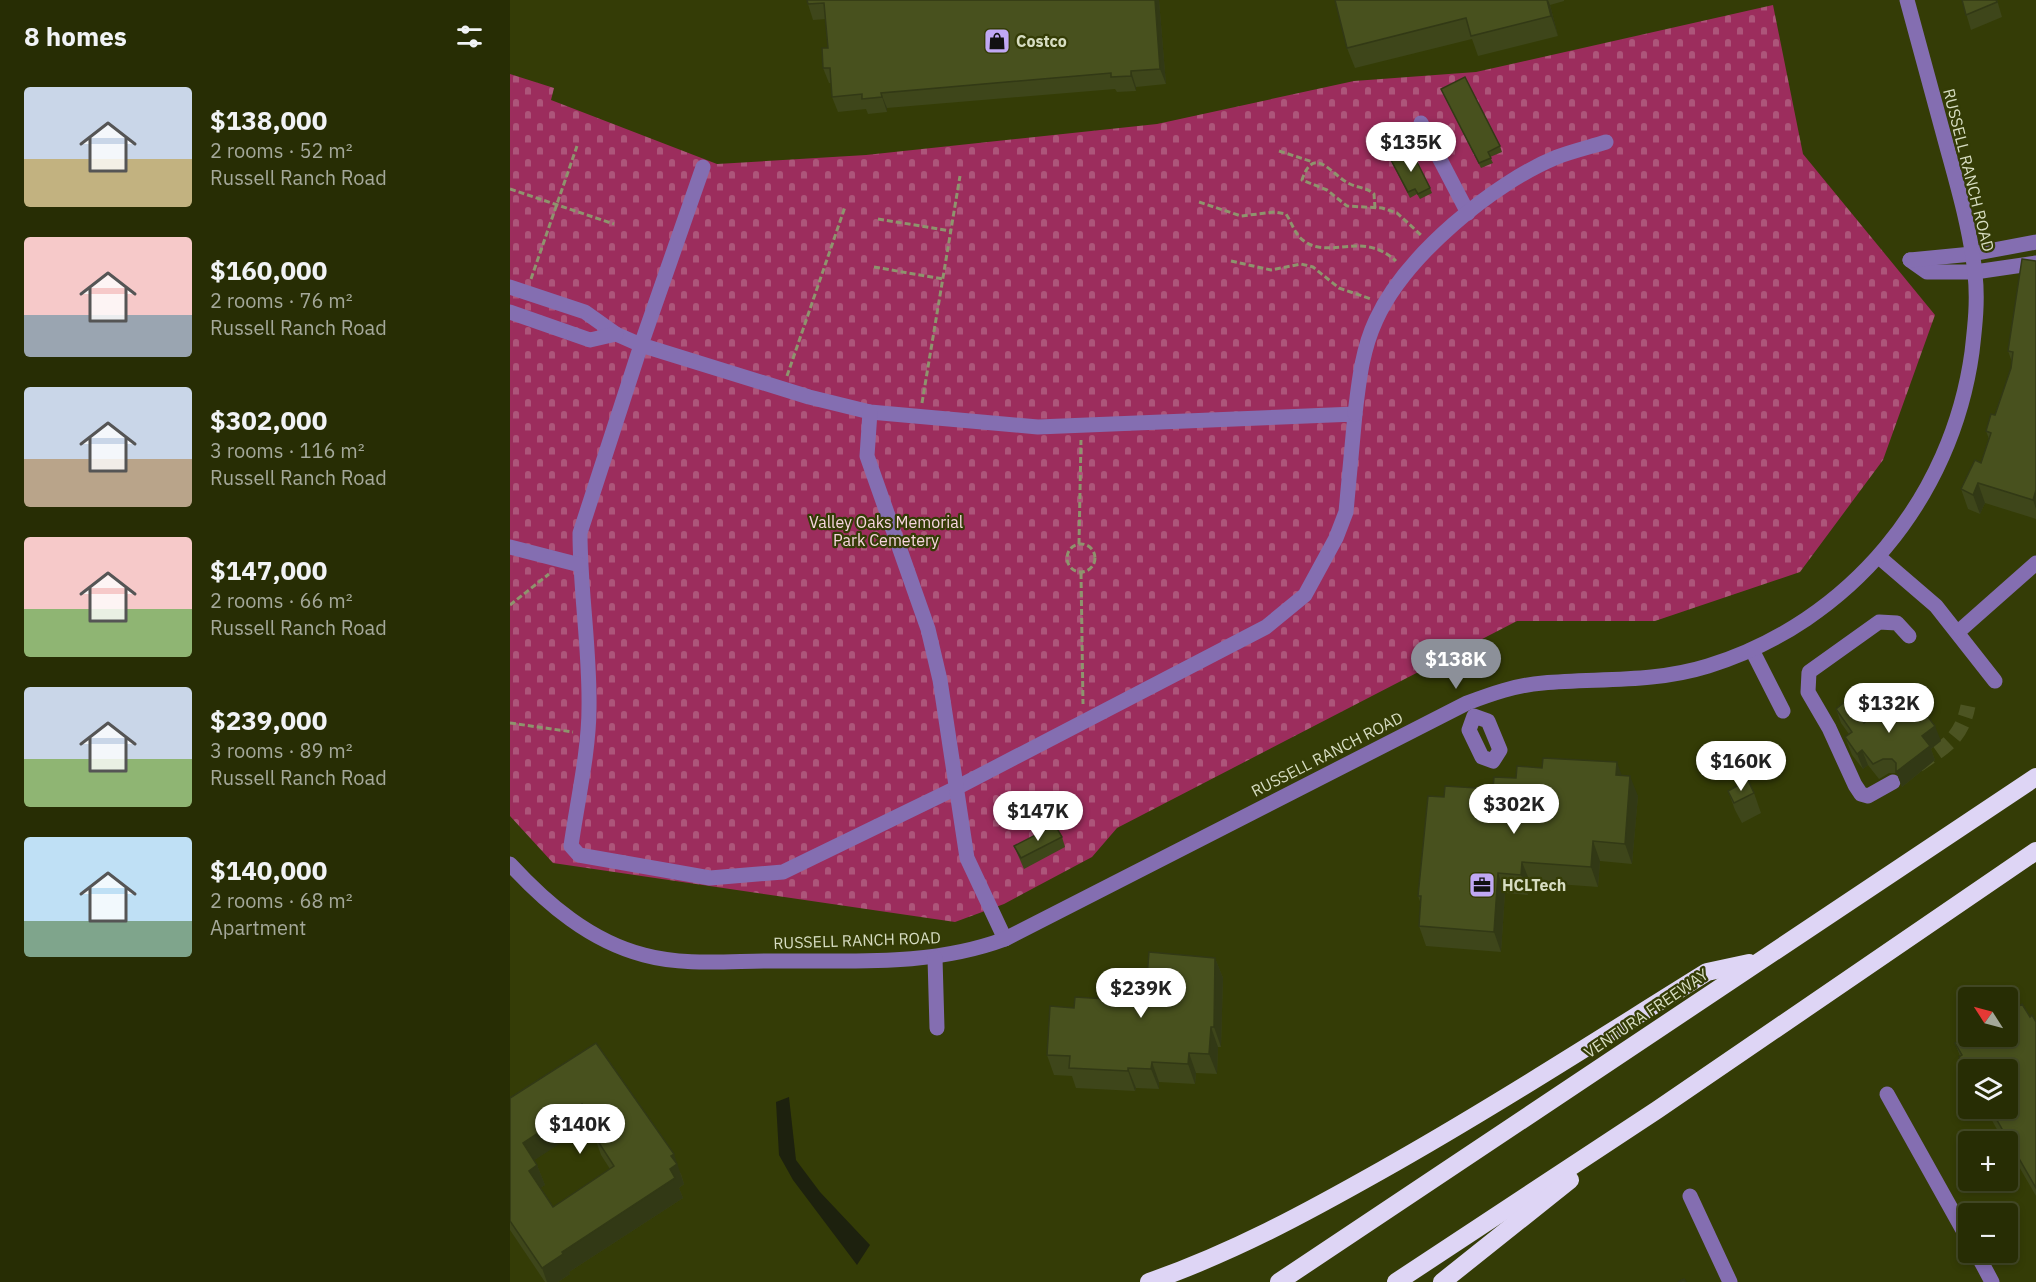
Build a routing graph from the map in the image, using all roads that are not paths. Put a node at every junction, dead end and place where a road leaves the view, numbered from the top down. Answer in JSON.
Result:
{"nodes":[{"id":1,"x":1907,"y":0,"type":"edge"},
{"id":2,"x":1421,"y":123,"type":"dead end"},
{"id":3,"x":1606,"y":142,"type":"dead end"},
{"id":4,"x":703,"y":167,"type":"dead end"},
{"id":5,"x":1468,"y":213,"type":"junction"},
{"id":6,"x":2036,"y":242,"type":"edge"},
{"id":7,"x":1972,"y":254,"type":"junction"},
{"id":8,"x":2036,"y":263,"type":"edge"},
{"id":9,"x":1975,"y":272,"type":"junction"},
{"id":10,"x":510,"y":287,"type":"edge"},
{"id":11,"x":510,"y":312,"type":"edge"},
{"id":12,"x":616,"y":334,"type":"junction"},
{"id":13,"x":641,"y":345,"type":"junction"},
{"id":14,"x":870,"y":412,"type":"junction"},
{"id":15,"x":1355,"y":414,"type":"junction"},
{"id":16,"x":510,"y":547,"type":"edge"},
{"id":17,"x":1879,"y":557,"type":"junction"},
{"id":18,"x":2036,"y":563,"type":"edge"},
{"id":19,"x":580,"y":566,"type":"junction"},
{"id":20,"x":1958,"y":632,"type":"junction"},
{"id":21,"x":1909,"y":636,"type":"dead end"},
{"id":22,"x":1752,"y":650,"type":"junction"},
{"id":23,"x":1995,"y":681,"type":"dead end"},
{"id":24,"x":1470,"y":709,"type":"junction"},
{"id":25,"x":1783,"y":711,"type":"dead end"},
{"id":26,"x":1494,"y":763,"type":"dead end"},
{"id":27,"x":2036,"y":777,"type":"edge"},
{"id":28,"x":1893,"y":782,"type":"edge"},
{"id":29,"x":956,"y":788,"type":"junction"},
{"id":30,"x":2036,"y":851,"type":"edge"},
{"id":31,"x":510,"y":864,"type":"edge"},
{"id":32,"x":1005,"y":939,"type":"junction"},
{"id":33,"x":935,"y":958,"type":"junction"},
{"id":34,"x":1760,"y":960,"type":"junction"},
{"id":35,"x":937,"y":1028,"type":"dead end"},
{"id":36,"x":1887,"y":1094,"type":"dead end"},
{"id":37,"x":1657,"y":1110,"type":"junction"},
{"id":38,"x":1689,"y":1196,"type":"dead end"},
{"id":39,"x":1958,"y":1221,"type":"edge"},
{"id":40,"x":1982,"y":1263,"type":"edge"},
{"id":41,"x":1149,"y":1282,"type":"edge"},
{"id":42,"x":1279,"y":1282,"type":"edge"},
{"id":43,"x":1396,"y":1282,"type":"edge"},
{"id":44,"x":1442,"y":1282,"type":"edge"},
{"id":45,"x":1730,"y":1282,"type":"edge"},
{"id":46,"x":1992,"y":1282,"type":"edge"}],
"edges":[{"from":1,"to":7,"type":"street","name":"RUSSELL RANCH ROAD"},
{"from":2,"to":5,"type":"street"},
{"from":3,"to":5,"type":"street"},
{"from":4,"to":13,"type":"street"},
{"from":5,"to":15,"type":"street"},
{"from":6,"to":7,"type":"street"},
{"from":7,"to":9,"type":"street","name":"RUSSELL RANCH ROAD"},
{"from":7,"to":9,"type":"street"},
{"from":8,"to":9,"type":"street"},
{"from":9,"to":17,"type":"street","name":"RUSSELL RANCH ROAD"},
{"from":10,"to":12,"type":"street"},
{"from":11,"to":12,"type":"street"},
{"from":12,"to":13,"type":"street"},
{"from":13,"to":14,"type":"street"},
{"from":13,"to":19,"type":"street"},
{"from":14,"to":15,"type":"street"},
{"from":14,"to":29,"type":"street"},
{"from":15,"to":29,"type":"street"},
{"from":16,"to":19,"type":"street"},
{"from":17,"to":20,"type":"street"},
{"from":17,"to":22,"type":"street","name":"RUSSELL RANCH ROAD"},
{"from":18,"to":20,"type":"street"},
{"from":19,"to":29,"type":"street"},
{"from":20,"to":23,"type":"street"},
{"from":21,"to":28,"type":"street"},
{"from":22,"to":24,"type":"street","name":"RUSSELL RANCH ROAD"},
{"from":22,"to":25,"type":"street"},
{"from":24,"to":26,"type":"street"},
{"from":24,"to":32,"type":"street","name":"RUSSELL RANCH ROAD"},
{"from":27,"to":34,"type":"highway","name":"VENTURA FREEWAY"},
{"from":29,"to":32,"type":"street"},
{"from":30,"to":37,"type":"highway"},
{"from":31,"to":33,"type":"street","name":"RUSSELL RANCH ROAD"},
{"from":32,"to":33,"type":"street","name":"RUSSELL RANCH ROAD"},
{"from":33,"to":35,"type":"street"},
{"from":34,"to":41,"type":"highway"},
{"from":34,"to":42,"type":"highway","name":"VENTURA FREEWAY"},
{"from":36,"to":39,"type":"street"},
{"from":37,"to":43,"type":"highway"},
{"from":37,"to":44,"type":"highway"},
{"from":38,"to":45,"type":"street"},
{"from":40,"to":46,"type":"street"}]}
